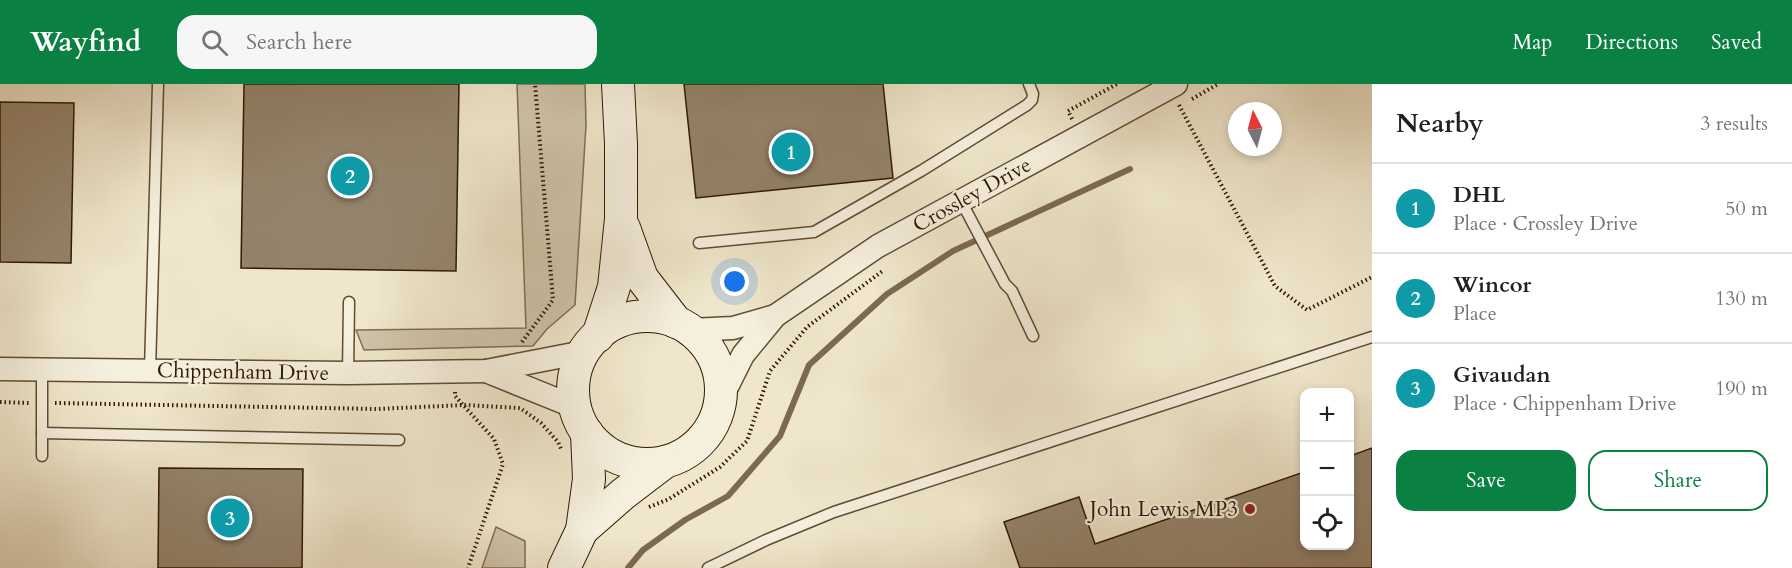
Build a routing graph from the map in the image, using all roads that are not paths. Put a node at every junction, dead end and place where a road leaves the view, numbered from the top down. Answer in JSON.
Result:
{"nodes":[{"id":1,"x":158,"y":84,"type":"edge"},
{"id":2,"x":618,"y":84,"type":"edge"},
{"id":3,"x":1029,"y":84,"type":"edge"},
{"id":4,"x":1178,"y":95,"type":"edge"},
{"id":5,"x":1156,"y":97,"type":"edge"},
{"id":6,"x":962,"y":201,"type":"junction"},
{"id":7,"x":621,"y":219,"type":"junction"},
{"id":8,"x":699,"y":243,"type":"dead end"},
{"id":9,"x":348,"y":302,"type":"dead end"},
{"id":10,"x":775,"y":316,"type":"junction"},
{"id":11,"x":683,"y":326,"type":"junction"},
{"id":12,"x":1033,"y":336,"type":"dead end"},
{"id":13,"x":1372,"y":337,"type":"edge"},
{"id":14,"x":591,"y":344,"type":"junction"},
{"id":15,"x":0,"y":369,"type":"edge"},
{"id":16,"x":42,"y":369,"type":"junction"},
{"id":17,"x":150,"y":371,"type":"junction"},
{"id":18,"x":486,"y":371,"type":"junction"},
{"id":19,"x":348,"y":373,"type":"junction"},
{"id":20,"x":721,"y":399,"type":"junction"},
{"id":21,"x":581,"y":420,"type":"junction"},
{"id":22,"x":42,"y":433,"type":"junction"},
{"id":23,"x":399,"y":440,"type":"dead end"},
{"id":24,"x":42,"y":456,"type":"dead end"},
{"id":25,"x":666,"y":462,"type":"junction"},
{"id":26,"x":582,"y":530,"type":"junction"},
{"id":27,"x":564,"y":568,"type":"edge"},
{"id":28,"x":708,"y":568,"type":"edge"}],
"edges":[{"from":1,"to":17,"type":"lane"},
{"from":2,"to":7,"type":"street"},
{"from":3,"to":8,"type":"lane"},
{"from":4,"to":5,"type":"street","name":"Crossley Drive"},
{"from":5,"to":6,"type":"street","name":"Crossley Drive"},
{"from":6,"to":10,"type":"street","name":"Crossley Drive"},
{"from":6,"to":12,"type":"lane"},
{"from":7,"to":11,"type":"street"},
{"from":7,"to":14,"type":"street"},
{"from":9,"to":19,"type":"lane"},
{"from":10,"to":11,"type":"street","name":"Crossley Drive"},
{"from":10,"to":20,"type":"street","name":"Crossley Drive"},
{"from":11,"to":14,"type":"street"},
{"from":11,"to":20,"type":"street"},
{"from":13,"to":28,"type":"lane"},
{"from":14,"to":18,"type":"street","name":"Chippenham Drive"},
{"from":14,"to":21,"type":"street"},
{"from":15,"to":16,"type":"street","name":"Chippenham Drive"},
{"from":16,"to":17,"type":"street","name":"Chippenham Drive"},
{"from":16,"to":22,"type":"lane"},
{"from":17,"to":19,"type":"street","name":"Chippenham Drive"},
{"from":18,"to":19,"type":"street","name":"Chippenham Drive"},
{"from":18,"to":21,"type":"street","name":"Chippenham Drive"},
{"from":20,"to":25,"type":"street"},
{"from":21,"to":25,"type":"street"},
{"from":21,"to":26,"type":"street"},
{"from":22,"to":23,"type":"lane"},
{"from":22,"to":24,"type":"lane"},
{"from":25,"to":26,"type":"street"},
{"from":26,"to":27,"type":"street"}]}
